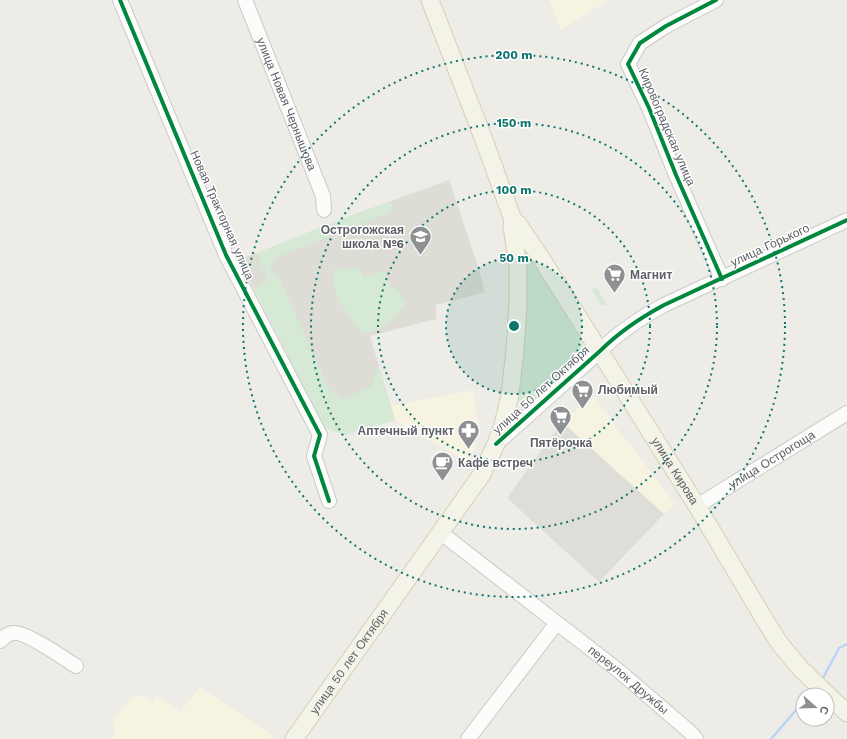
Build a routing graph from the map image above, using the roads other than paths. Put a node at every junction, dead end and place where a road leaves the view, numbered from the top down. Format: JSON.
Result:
{"nodes":[{"id":1,"x":120,"y":0,"type":"edge"},
{"id":2,"x":245,"y":0,"type":"edge"},
{"id":3,"x":430,"y":0,"type":"edge"},
{"id":4,"x":710,"y":1,"type":"edge"},
{"id":5,"x":324,"y":210,"type":"dead end"},
{"id":6,"x":513,"y":220,"type":"junction"},
{"id":7,"x":847,"y":220,"type":"edge"},
{"id":8,"x":722,"y":279,"type":"junction"},
{"id":9,"x":600,"y":351,"type":"junction"},
{"id":10,"x":847,"y":413,"type":"edge"},
{"id":11,"x":496,"y":444,"type":"junction"},
{"id":12,"x":329,"y":501,"type":"dead end"},
{"id":13,"x":697,"y":506,"type":"junction"},
{"id":14,"x":441,"y":533,"type":"junction"},
{"id":15,"x":556,"y":624,"type":"junction"},
{"id":16,"x":0,"y":641,"type":"edge"},
{"id":17,"x":76,"y":666,"type":"dead end"},
{"id":18,"x":847,"y":713,"type":"edge"},
{"id":19,"x":294,"y":739,"type":"edge"},
{"id":20,"x":468,"y":739,"type":"edge"},
{"id":21,"x":696,"y":739,"type":"edge"}],
"edges":[{"from":1,"to":12,"type":"street","name":"Новая Тракторная улица"},
{"from":2,"to":5,"type":"street","name":"улица Новая Чернышова"},
{"from":3,"to":6,"type":"main road","name":"улица 50 лет Октября"},
{"from":4,"to":8,"type":"street","name":"Кировоградская улица"},
{"from":6,"to":9,"type":"main road","name":"улица Кирова"},
{"from":6,"to":11,"type":"main road","name":"улица 50 лет Октября"},
{"from":7,"to":8,"type":"street","name":"улица Горького"},
{"from":8,"to":9,"type":"street","name":"улица Горького"},
{"from":9,"to":11,"type":"street","name":"улица 50 лет Октября"},
{"from":9,"to":13,"type":"main road","name":"улица Кирова"},
{"from":10,"to":13,"type":"street","name":"улица Острогоща"},
{"from":11,"to":14,"type":"main road","name":"улица 50 лет Октября"},
{"from":13,"to":18,"type":"main road","name":"улица Кирова"},
{"from":14,"to":15,"type":"street","name":"переулок Дружбы"},
{"from":14,"to":19,"type":"main road","name":"улица 50 лет Октября"},
{"from":15,"to":20,"type":"street"},
{"from":15,"to":21,"type":"street","name":"переулок Дружбы"},
{"from":16,"to":17,"type":"street"}]}
